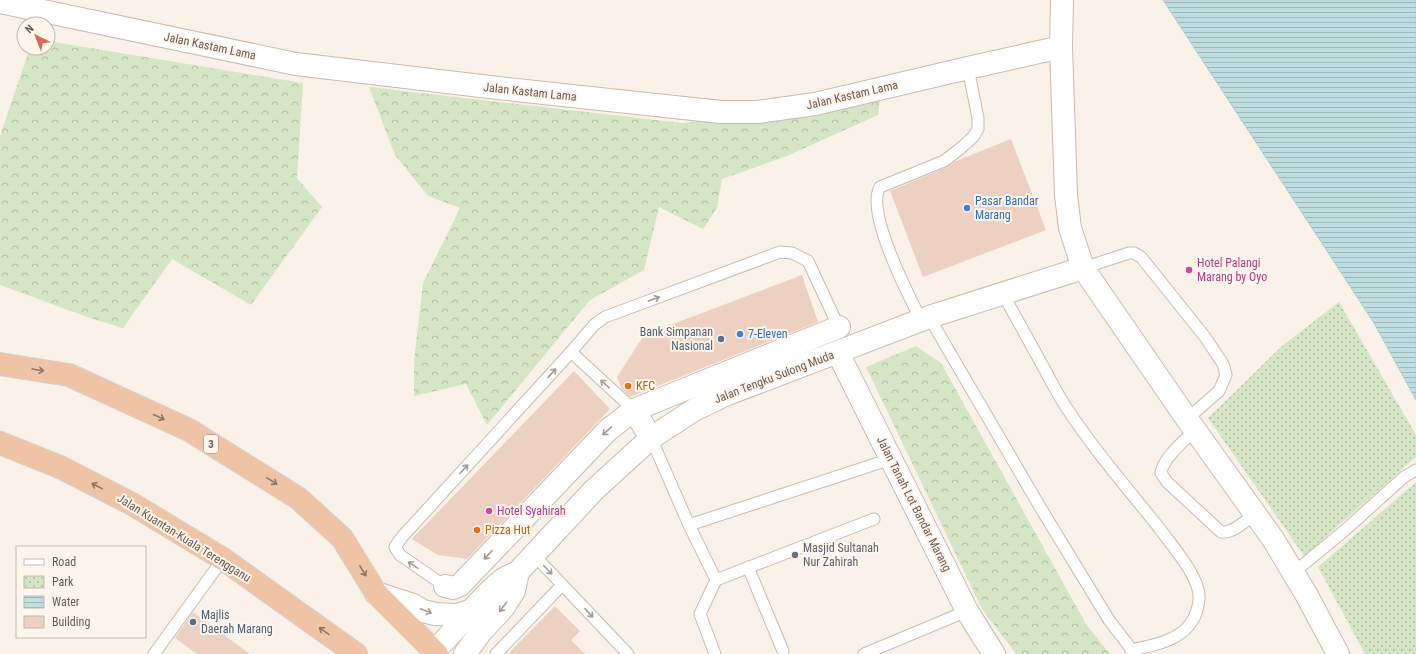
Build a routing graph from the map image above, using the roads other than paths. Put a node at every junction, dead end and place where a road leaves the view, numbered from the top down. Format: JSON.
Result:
{"nodes":[{"id":1,"x":1062,"y":0,"type":"edge"},
{"id":2,"x":0,"y":2,"type":"edge"},
{"id":3,"x":1061,"y":47,"type":"junction"},
{"id":4,"x":968,"y":68,"type":"junction"},
{"id":5,"x":1083,"y":268,"type":"junction"},
{"id":6,"x":1003,"y":294,"type":"junction"},
{"id":7,"x":925,"y":319,"type":"junction"},
{"id":8,"x":839,"y":327,"type":"junction"},
{"id":9,"x":843,"y":350,"type":"junction"},
{"id":10,"x":571,"y":352,"type":"junction"},
{"id":11,"x":0,"y":364,"type":"edge"},
{"id":12,"x":634,"y":410,"type":"junction"},
{"id":13,"x":1191,"y":425,"type":"junction"},
{"id":14,"x":651,"y":438,"type":"junction"},
{"id":15,"x":0,"y":443,"type":"edge"},
{"id":16,"x":891,"y":459,"type":"junction"},
{"id":17,"x":1416,"y":470,"type":"edge"},
{"id":18,"x":1255,"y":514,"type":"junction"},
{"id":19,"x":874,"y":519,"type":"dead end"},
{"id":20,"x":689,"y":525,"type":"junction"},
{"id":21,"x":533,"y":554,"type":"junction"},
{"id":22,"x":223,"y":559,"type":"junction"},
{"id":23,"x":748,"y":567,"type":"junction"},
{"id":24,"x":518,"y":572,"type":"junction"},
{"id":25,"x":1293,"y":573,"type":"junction"},
{"id":26,"x":716,"y":580,"type":"junction"},
{"id":27,"x":562,"y":585,"type":"junction"},
{"id":28,"x":445,"y":586,"type":"joint"},
{"id":29,"x":376,"y":593,"type":"junction"},
{"id":30,"x":472,"y":610,"type":"junction"},
{"id":31,"x":967,"y":611,"type":"junction"},
{"id":32,"x":436,"y":652,"type":"edge"},
{"id":33,"x":1133,"y":652,"type":"edge"},
{"id":34,"x":781,"y":653,"type":"edge"},
{"id":35,"x":154,"y":654,"type":"edge"},
{"id":36,"x":356,"y":654,"type":"edge"},
{"id":37,"x":465,"y":654,"type":"edge"},
{"id":38,"x":496,"y":654,"type":"edge"},
{"id":39,"x":628,"y":654,"type":"edge"},
{"id":40,"x":715,"y":654,"type":"edge"},
{"id":41,"x":864,"y":654,"type":"edge"},
{"id":42,"x":994,"y":654,"type":"edge"},
{"id":43,"x":1338,"y":654,"type":"edge"}],
"edges":[{"from":1,"to":3,"type":"street"},
{"from":2,"to":4,"type":"street","name":"Jalan Kastam Lama"},
{"from":3,"to":4,"type":"street","name":"Jalan Kastam Lama"},
{"from":3,"to":5,"type":"street"},
{"from":4,"to":7,"type":"lane"},
{"from":5,"to":6,"type":"street","name":"Jalan Tengku Sulong Muda"},
{"from":5,"to":13,"type":"street"},
{"from":5,"to":13,"type":"lane"},
{"from":6,"to":7,"type":"street","name":"Jalan Tengku Sulong Muda"},
{"from":6,"to":33,"type":"lane"},
{"from":7,"to":9,"type":"street","name":"Jalan Tengku Sulong Muda"},
{"from":7,"to":33,"type":"lane"},
{"from":8,"to":9,"type":"lane"},
{"from":10,"to":8,"type":"lane","one_way":true},
{"from":8,"to":12,"type":"street"},
{"from":9,"to":14,"type":"street","name":"Jalan Tengku Sulong Muda"},
{"from":9,"to":16,"type":"street","name":"Jalan Tanah Lot Bandar Marang"},
{"from":12,"to":10,"type":"lane","one_way":true},
{"from":28,"to":10,"type":"lane","one_way":true},
{"from":11,"to":29,"type":"highway","number":"3","one_way":true},
{"from":12,"to":14,"type":"street"},
{"from":12,"to":28,"type":"street","one_way":true},
{"from":13,"to":18,"type":"street"},
{"from":13,"to":18,"type":"lane"},
{"from":14,"to":20,"type":"lane"},
{"from":14,"to":21,"type":"street","name":"Jalan Tengku Sulong Muda"},
{"from":22,"to":15,"type":"highway","name":"Jalan Kuantan-Kuala Terengganu","one_way":true},
{"from":16,"to":20,"type":"lane"},
{"from":16,"to":31,"type":"street","name":"Jalan Tanah Lot Bandar Marang"},
{"from":17,"to":25,"type":"lane"},
{"from":18,"to":25,"type":"street"},
{"from":19,"to":23,"type":"lane"},
{"from":20,"to":26,"type":"lane"},
{"from":21,"to":24,"type":"street","name":"Jalan Tengku Sulong Muda"},
{"from":21,"to":27,"type":"lane","one_way":true},
{"from":22,"to":35,"type":"lane"},
{"from":36,"to":22,"type":"highway","name":"Jalan Kuantan-Kuala Terengganu","one_way":true},
{"from":23,"to":26,"type":"lane"},
{"from":23,"to":34,"type":"lane"},
{"from":24,"to":30,"type":"street","name":"Jalan Tengku Sulong Muda"},
{"from":24,"to":37,"type":"street","name":"Jalan Tengku Sulong Muda","one_way":true},
{"from":25,"to":43,"type":"street"},
{"from":26,"to":40,"type":"lane"},
{"from":27,"to":38,"type":"lane"},
{"from":27,"to":39,"type":"lane","one_way":true},
{"from":29,"to":30,"type":"street","one_way":true},
{"from":29,"to":32,"type":"highway","number":"3"},
{"from":30,"to":32,"type":"street","name":"Jalan Tengku Sulong Muda"},
{"from":31,"to":41,"type":"lane"},
{"from":31,"to":42,"type":"street","name":"Jalan Tanah Lot Bandar Marang"}]}
